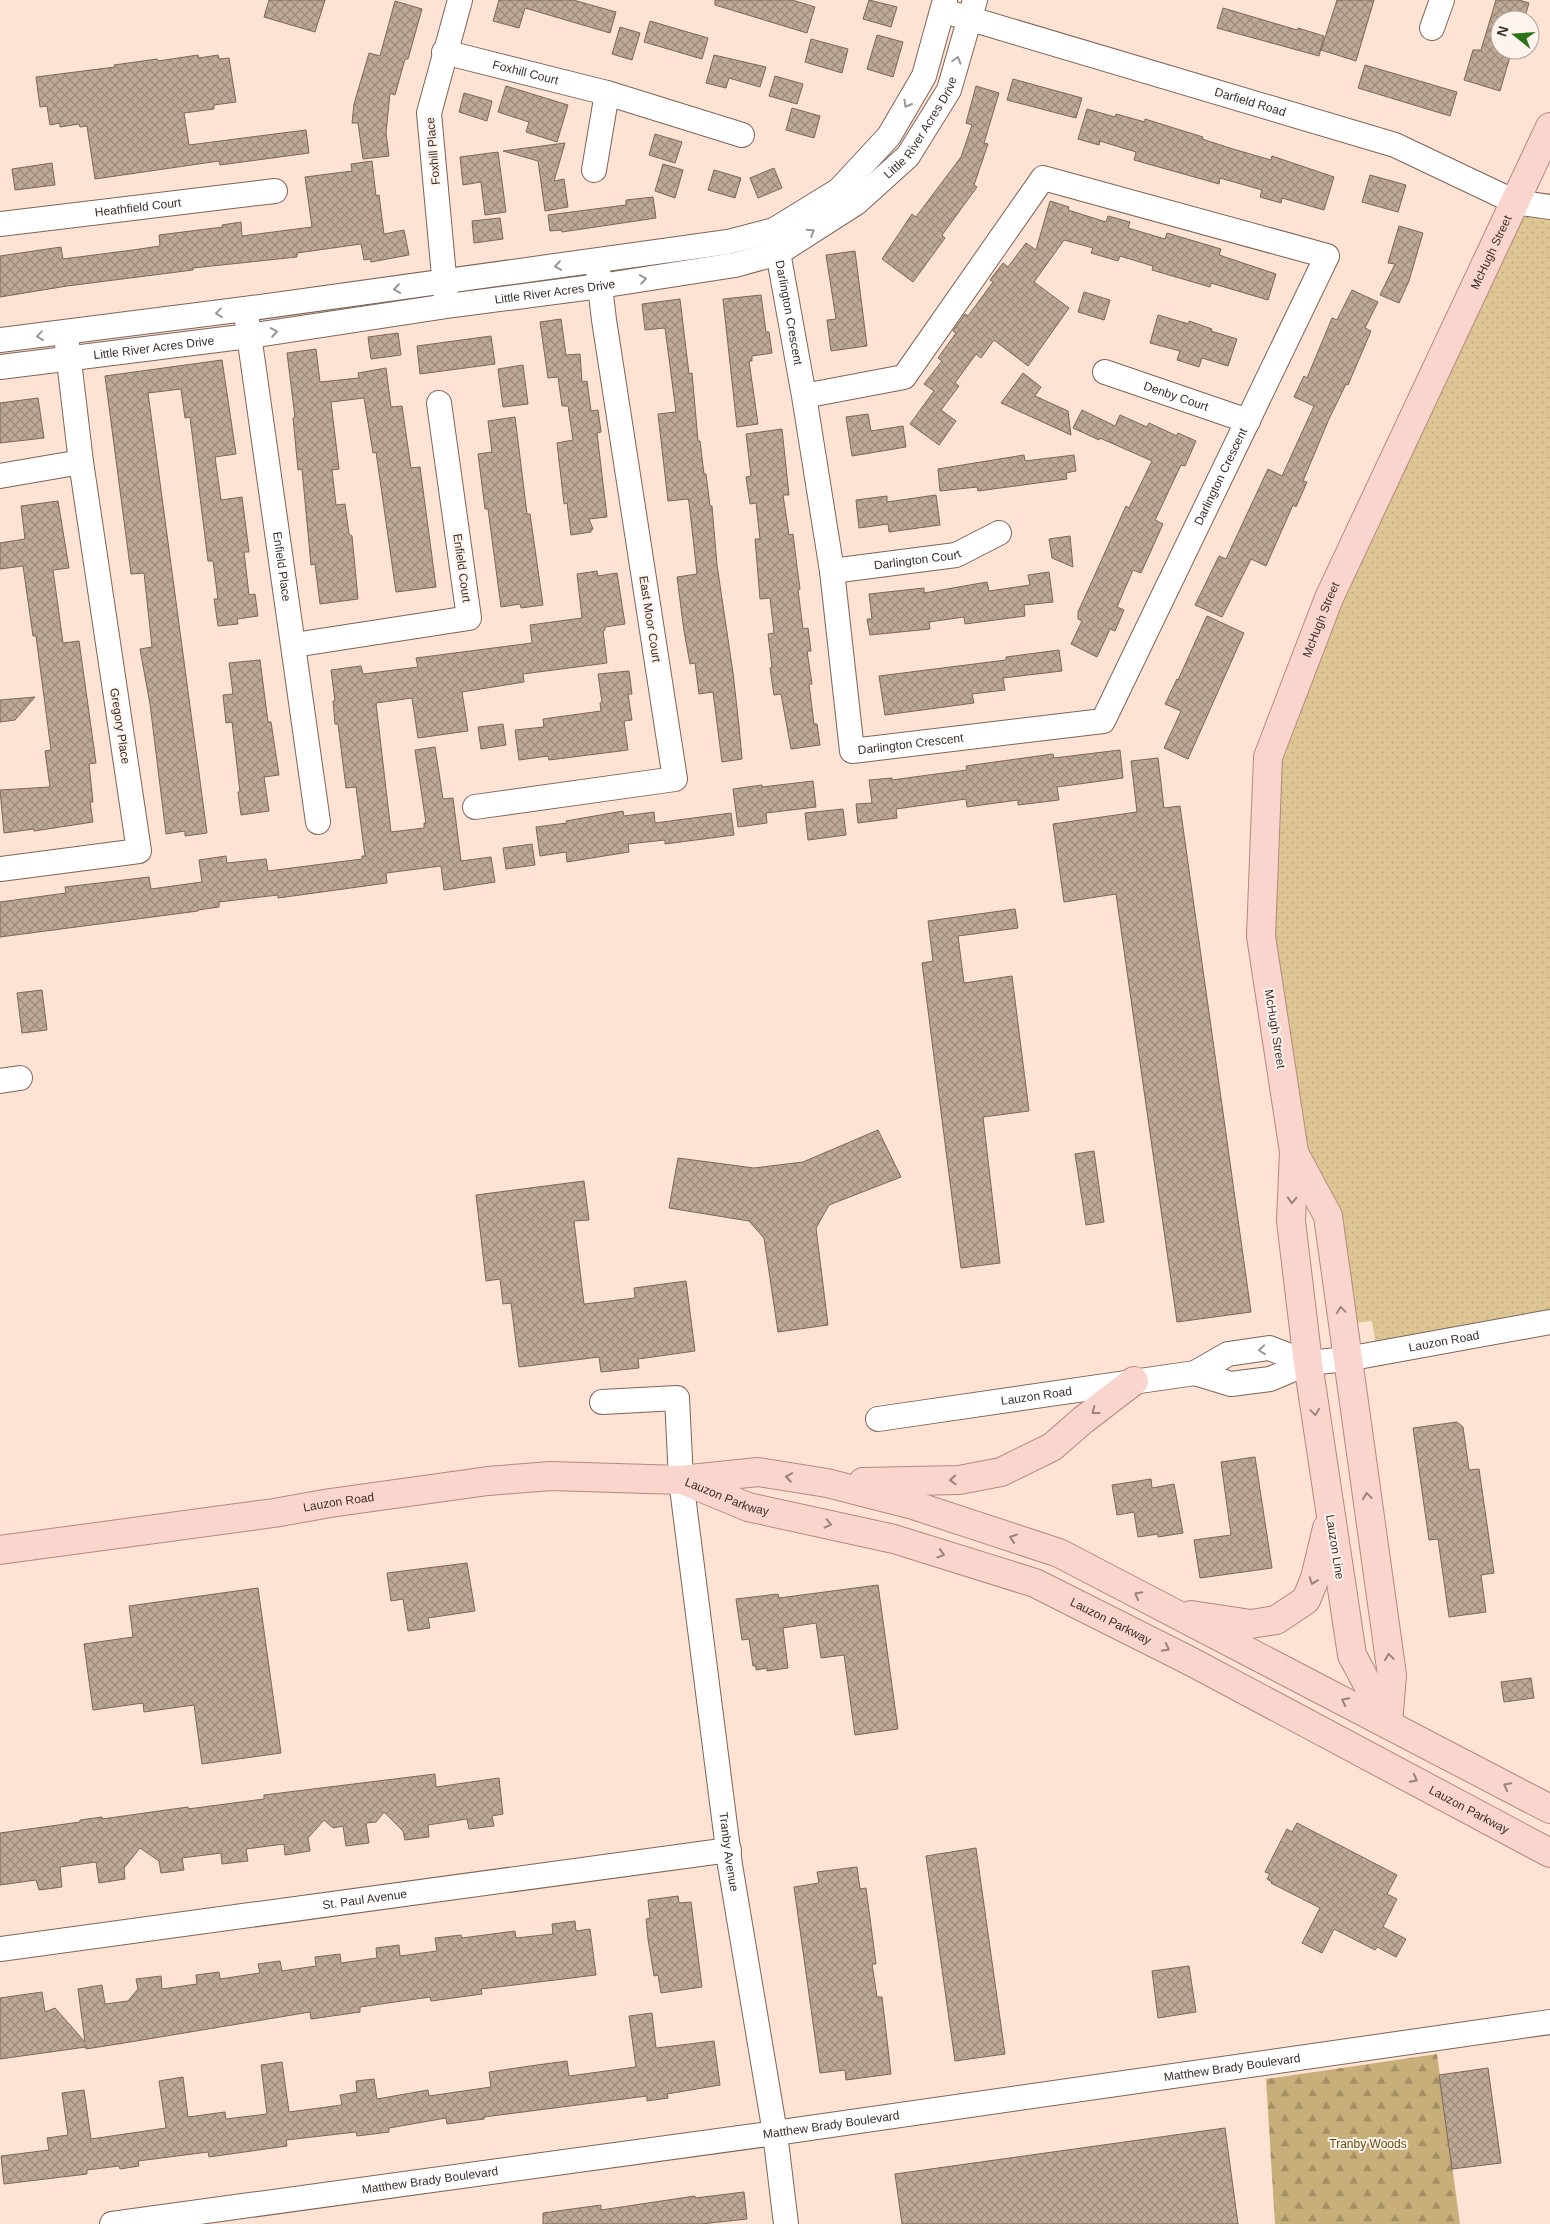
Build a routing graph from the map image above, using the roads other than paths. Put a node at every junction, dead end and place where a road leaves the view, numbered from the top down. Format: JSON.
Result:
{"nodes":[{"id":1,"x":460,"y":0,"type":"edge"},
{"id":2,"x":1442,"y":0,"type":"edge"},
{"id":3,"x":944,"y":5,"type":"edge"},
{"id":4,"x":972,"y":9,"type":"edge"},
{"id":5,"x":1432,"y":28,"type":"dead end"},
{"id":6,"x":444,"y":52,"type":"junction"},
{"id":7,"x":607,"y":93,"type":"junction"},
{"id":8,"x":1550,"y":127,"type":"edge"},
{"id":9,"x":742,"y":135,"type":"dead end"},
{"id":10,"x":594,"y":170,"type":"dead end"},
{"id":11,"x":275,"y":191,"type":"dead end"},
{"id":12,"x":1515,"y":202,"type":"junction"},
{"id":13,"x":1550,"y":207,"type":"edge"},
{"id":14,"x":0,"y":224,"type":"edge"},
{"id":15,"x":776,"y":241,"type":"junction"},
{"id":16,"x":597,"y":261,"type":"junction"},
{"id":17,"x":445,"y":282,"type":"junction"},
{"id":18,"x":600,"y":286,"type":"junction"},
{"id":19,"x":447,"y":306,"type":"junction"},
{"id":20,"x":245,"y":309,"type":"junction"},
{"id":21,"x":65,"y":333,"type":"junction"},
{"id":22,"x":249,"y":336,"type":"junction"},
{"id":23,"x":0,"y":340,"type":"edge"},
{"id":24,"x":69,"y":359,"type":"junction"},
{"id":25,"x":0,"y":367,"type":"edge"},
{"id":26,"x":1105,"y":372,"type":"dead end"},
{"id":27,"x":804,"y":396,"type":"junction"},
{"id":28,"x":439,"y":403,"type":"dead end"},
{"id":29,"x":1248,"y":420,"type":"junction"},
{"id":30,"x":80,"y":462,"type":"junction"},
{"id":31,"x":0,"y":476,"type":"edge"},
{"id":32,"x":999,"y":533,"type":"dead end"},
{"id":33,"x":832,"y":571,"type":"junction"},
{"id":34,"x":294,"y":645,"type":"junction"},
{"id":35,"x":475,"y":807,"type":"dead end"},
{"id":36,"x":318,"y":822,"type":"dead end"},
{"id":37,"x":0,"y":868,"type":"edge"},
{"id":38,"x":1294,"y":1152,"type":"junction"},
{"id":39,"x":1550,"y":1322,"type":"edge"},
{"id":40,"x":1347,"y":1358,"type":"junction"},
{"id":41,"x":1308,"y":1363,"type":"junction"},
{"id":42,"x":1134,"y":1381,"type":"junction"},
{"id":43,"x":602,"y":1402,"type":"dead end"},
{"id":44,"x":878,"y":1418,"type":"dead end"},
{"id":45,"x":681,"y":1480,"type":"junction"},
{"id":46,"x":828,"y":1483,"type":"junction"},
{"id":47,"x":1330,"y":1517,"type":"junction"},
{"id":48,"x":0,"y":1550,"type":"edge"},
{"id":49,"x":1169,"y":1612,"type":"junction"},
{"id":50,"x":1388,"y":1723,"type":"junction"},
{"id":51,"x":1371,"y":1756,"type":"junction"},
{"id":52,"x":1550,"y":1809,"type":"edge"},
{"id":53,"x":729,"y":1850,"type":"junction"},
{"id":54,"x":1550,"y":1853,"type":"edge"},
{"id":55,"x":0,"y":1949,"type":"edge"},
{"id":56,"x":1550,"y":2022,"type":"edge"},
{"id":57,"x":775,"y":2133,"type":"junction"},
{"id":58,"x":112,"y":2224,"type":"edge"},
{"id":59,"x":786,"y":2224,"type":"edge"}],
"edges":[{"from":1,"to":6,"type":"street","name":"Foxhill Place"},
{"from":2,"to":5,"type":"street"},
{"from":3,"to":4,"type":"street","name":"Darfield Road"},
{"from":3,"to":15,"type":"street","name":"Little River Acres Drive","one_way":true},
{"from":4,"to":12,"type":"street","name":"Darfield Road"},
{"from":15,"to":4,"type":"street","name":"Little River Acres Drive","one_way":true},
{"from":6,"to":7,"type":"street","name":"Foxhill Court"},
{"from":6,"to":17,"type":"street","name":"Foxhill Place"},
{"from":7,"to":9,"type":"street","name":"Foxhill Court"},
{"from":7,"to":10,"type":"street"},
{"from":8,"to":12,"type":"main road","name":"McHugh Street"},
{"from":11,"to":14,"type":"street","name":"Heathfield Court"},
{"from":12,"to":13,"type":"street","name":"Darfield Road"},
{"from":12,"to":38,"type":"main road","name":"McHugh Street"},
{"from":15,"to":16,"type":"street","name":"Little River Acres Drive"},
{"from":18,"to":15,"type":"street","name":"Little River Acres Drive","one_way":true},
{"from":15,"to":27,"type":"street","name":"Darlington Crescent"},
{"from":16,"to":17,"type":"street","name":"Little River Acres Drive","one_way":true},
{"from":16,"to":18,"type":"street","name":"East Moor Court"},
{"from":17,"to":19,"type":"street","name":"Foxhill Place"},
{"from":17,"to":20,"type":"street","name":"Little River Acres Drive","one_way":true},
{"from":18,"to":19,"type":"street","name":"Little River Acres Drive"},
{"from":18,"to":35,"type":"street","name":"East Moor Court"},
{"from":22,"to":19,"type":"street","name":"Little River Acres Drive","one_way":true},
{"from":20,"to":21,"type":"street","name":"Little River Acres Drive","one_way":true},
{"from":20,"to":22,"type":"street","name":"Enfield Place"},
{"from":21,"to":23,"type":"street","name":"Little River Acres Drive","one_way":true},
{"from":21,"to":24,"type":"street","name":"Gregory Place"},
{"from":22,"to":24,"type":"street","name":"Little River Acres Drive"},
{"from":22,"to":34,"type":"street","name":"Enfield Place"},
{"from":24,"to":25,"type":"street","name":"Little River Acres Drive"},
{"from":24,"to":30,"type":"street","name":"Gregory Place"},
{"from":26,"to":29,"type":"street","name":"Denby Court"},
{"from":27,"to":29,"type":"street","name":"Darlington Crescent"},
{"from":27,"to":33,"type":"street","name":"Darlington Crescent"},
{"from":28,"to":34,"type":"street","name":"Enfield Court"},
{"from":29,"to":33,"type":"street","name":"Darlington Crescent"},
{"from":30,"to":31,"type":"street"},
{"from":30,"to":37,"type":"street","name":"Gregory Place"},
{"from":32,"to":33,"type":"street","name":"Darlington Court"},
{"from":34,"to":36,"type":"street","name":"Enfield Place"},
{"from":40,"to":38,"type":"main road","name":"McHugh Street","one_way":true},
{"from":38,"to":41,"type":"main road","name":"McHugh Street","one_way":true},
{"from":39,"to":40,"type":"street","name":"Lauzon Road"},
{"from":40,"to":41,"type":"street","name":"Lauzon Road"},
{"from":50,"to":40,"type":"main road","one_way":true},
{"from":41,"to":42,"type":"street","name":"Lauzon Road"},
{"from":41,"to":47,"type":"main road","name":"Lauzon Line","one_way":true},
{"from":42,"to":44,"type":"street","name":"Lauzon Road"},
{"from":42,"to":46,"type":"main road","one_way":true},
{"from":43,"to":45,"type":"street","name":"Tranby Avenue"},
{"from":46,"to":45,"type":"main road","name":"Lauzon Parkway","one_way":true},
{"from":45,"to":48,"type":"main road","name":"Lauzon Road"},
{"from":45,"to":51,"type":"main road","name":"Lauzon Parkway","one_way":true},
{"from":45,"to":53,"type":"street","name":"Tranby Avenue"},
{"from":49,"to":46,"type":"main road","name":"Lauzon Parkway","one_way":true},
{"from":47,"to":49,"type":"main road","one_way":true},
{"from":47,"to":50,"type":"main road","name":"Lauzon Line"},
{"from":50,"to":49,"type":"main road","name":"Lauzon Parkway","one_way":true},
{"from":50,"to":51,"type":"main road"},
{"from":52,"to":50,"type":"main road","name":"Lauzon Parkway","one_way":true},
{"from":51,"to":54,"type":"main road","name":"Lauzon Parkway","one_way":true},
{"from":53,"to":55,"type":"street","name":"St. Paul Avenue"},
{"from":53,"to":57,"type":"street","name":"Tranby Avenue"},
{"from":56,"to":57,"type":"street","name":"Matthew Brady Boulevard"},
{"from":57,"to":58,"type":"street","name":"Matthew Brady Boulevard"},
{"from":57,"to":59,"type":"street","name":"Tranby Avenue"}]}
